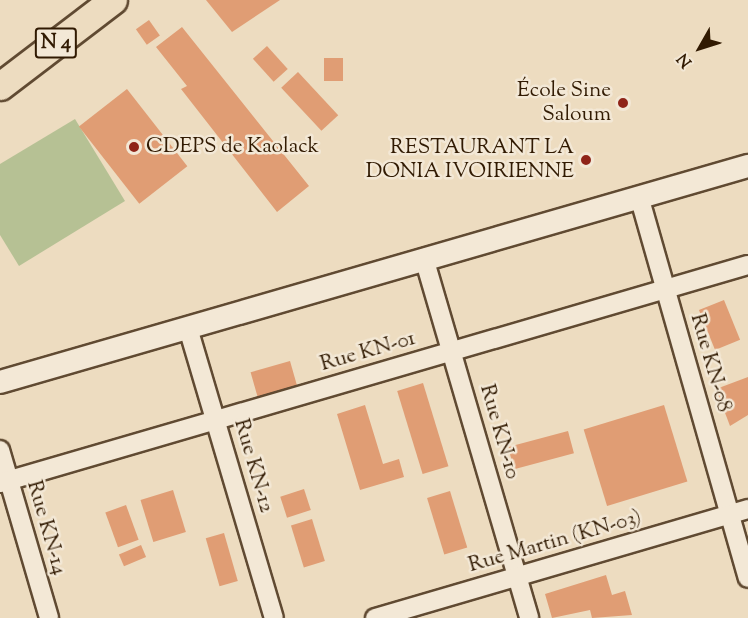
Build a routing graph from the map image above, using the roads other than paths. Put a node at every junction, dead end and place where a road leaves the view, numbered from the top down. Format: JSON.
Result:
{"nodes":[{"id":1,"x":113,"y":0,"type":"edge"},
{"id":2,"x":0,"y":86,"type":"edge"},
{"id":3,"x":748,"y":166,"type":"edge"},
{"id":4,"x":639,"y":196,"type":"junction"},
{"id":5,"x":424,"y":258,"type":"junction"},
{"id":6,"x":748,"y":265,"type":"edge"},
{"id":7,"x":666,"y":289,"type":"junction"},
{"id":8,"x":188,"y":328,"type":"junction"},
{"id":9,"x":452,"y":351,"type":"junction"},
{"id":10,"x":0,"y":382,"type":"edge"},
{"id":11,"x":216,"y":420,"type":"junction"},
{"id":12,"x":0,"y":450,"type":"edge"},
{"id":13,"x":4,"y":482,"type":"edge"},
{"id":14,"x":748,"y":509,"type":"edge"},
{"id":15,"x":730,"y":514,"type":"junction"},
{"id":16,"x":517,"y":576,"type":"junction"},
{"id":17,"x":748,"y":578,"type":"edge"},
{"id":18,"x":48,"y":618,"type":"edge"},
{"id":19,"x":274,"y":618,"type":"edge"},
{"id":20,"x":375,"y":618,"type":"edge"},
{"id":21,"x":530,"y":618,"type":"edge"}],
"edges":[{"from":1,"to":2,"type":"main road","number":"N 4"},
{"from":3,"to":4,"type":"street"},
{"from":4,"to":5,"type":"street"},
{"from":4,"to":7,"type":"street","name":"Rue KN-08"},
{"from":5,"to":8,"type":"street"},
{"from":5,"to":9,"type":"street","name":"Rue KN-10"},
{"from":6,"to":7,"type":"street","name":"Rue KN-01"},
{"from":7,"to":9,"type":"street","name":"Rue KN-01"},
{"from":7,"to":15,"type":"street","name":"Rue KN-08"},
{"from":8,"to":10,"type":"street"},
{"from":8,"to":11,"type":"street","name":"Rue KN-12"},
{"from":9,"to":11,"type":"street","name":"Rue KN-01"},
{"from":9,"to":16,"type":"street","name":"Rue KN-10"},
{"from":11,"to":13,"type":"street","name":"Rue KN-01"},
{"from":11,"to":19,"type":"street","name":"Rue KN-12"},
{"from":12,"to":13,"type":"street","name":"Rue KN-14"},
{"from":13,"to":18,"type":"street","name":"Rue KN-14"},
{"from":14,"to":15,"type":"street","name":"Rue Martin (KN-03)"},
{"from":15,"to":16,"type":"street","name":"Rue Martin (KN-03)"},
{"from":15,"to":17,"type":"street","name":"Rue KN-08"},
{"from":16,"to":20,"type":"street","name":"Rue Martin (KN-03)"},
{"from":16,"to":21,"type":"street","name":"Rue KN-10"}]}
